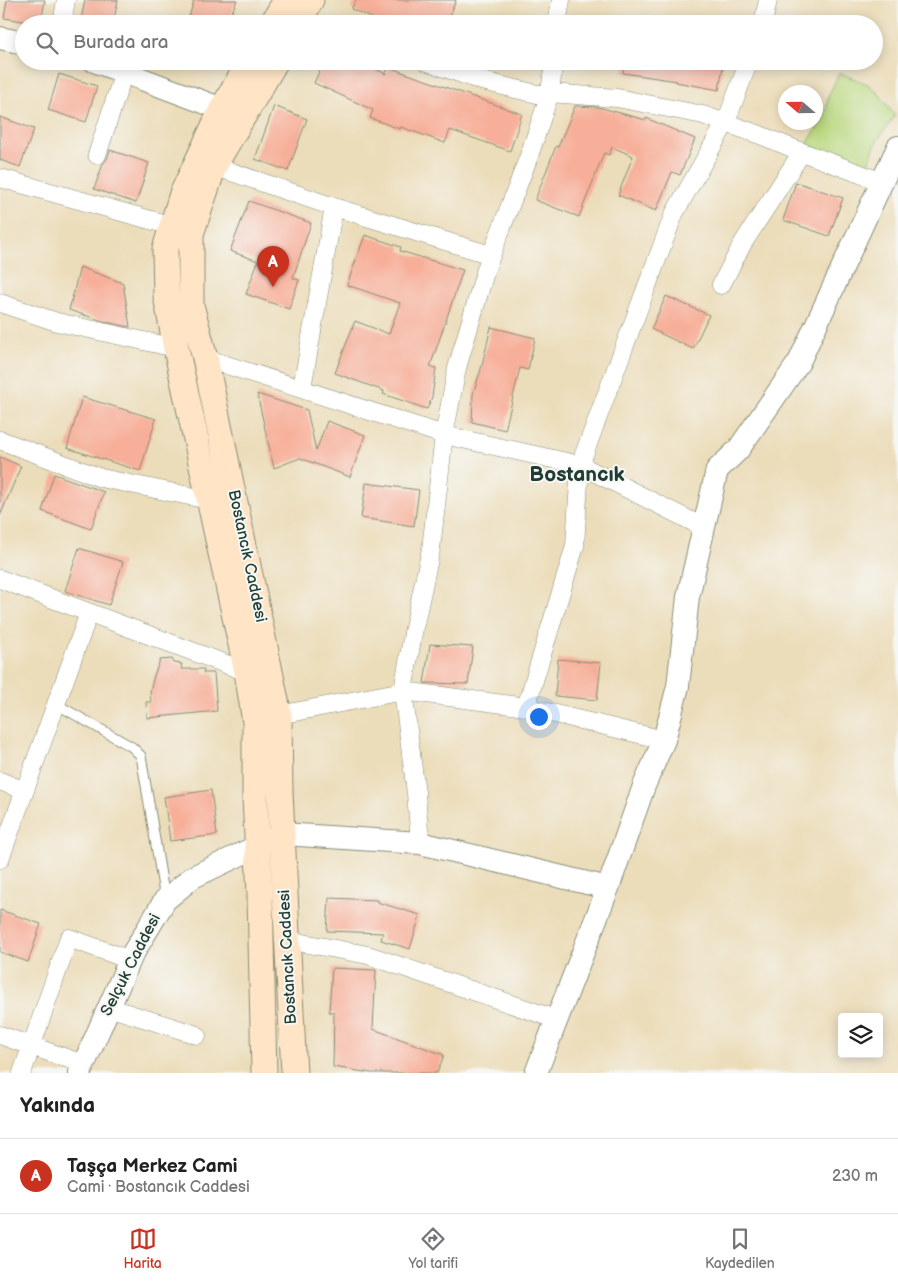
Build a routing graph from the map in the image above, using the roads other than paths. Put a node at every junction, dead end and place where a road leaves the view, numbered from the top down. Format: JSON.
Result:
{"nodes":[{"id":1,"x":66,"y":0,"type":"edge"},
{"id":2,"x":286,"y":0,"type":"edge"},
{"id":3,"x":311,"y":0,"type":"edge"},
{"id":4,"x":561,"y":0,"type":"edge"},
{"id":5,"x":768,"y":0,"type":"edge"},
{"id":6,"x":64,"y":15,"type":"edge"},
{"id":7,"x":277,"y":15,"type":"edge"},
{"id":8,"x":304,"y":15,"type":"edge"},
{"id":9,"x":559,"y":15,"type":"edge"},
{"id":10,"x":764,"y":15,"type":"edge"},
{"id":11,"x":119,"y":70,"type":"edge"},
{"id":12,"x":245,"y":70,"type":"edge"},
{"id":13,"x":271,"y":70,"type":"edge"},
{"id":14,"x":451,"y":70,"type":"edge"},
{"id":15,"x":553,"y":70,"type":"edge"},
{"id":16,"x":745,"y":70,"type":"edge"},
{"id":17,"x":124,"y":72,"type":"junction"},
{"id":18,"x":550,"y":93,"type":"junction"},
{"id":19,"x":222,"y":109,"type":"junction"},
{"id":20,"x":726,"y":122,"type":"junction"},
{"id":21,"x":898,"y":147,"type":"edge"},
{"id":22,"x":802,"y":152,"type":"junction"},
{"id":23,"x":97,"y":155,"type":"dead end"},
{"id":24,"x":214,"y":166,"type":"junction"},
{"id":25,"x":0,"y":178,"type":"edge"},
{"id":26,"x":882,"y":182,"type":"junction"},
{"id":27,"x":334,"y":208,"type":"junction"},
{"id":28,"x":172,"y":226,"type":"junction"},
{"id":29,"x":491,"y":254,"type":"junction"},
{"id":30,"x":720,"y":285,"type":"dead end"},
{"id":31,"x":0,"y":303,"type":"edge"},
{"id":32,"x":176,"y":348,"type":"junction"},
{"id":33,"x":205,"y":358,"type":"junction"},
{"id":34,"x":302,"y":388,"type":"junction"},
{"id":35,"x":444,"y":435,"type":"junction"},
{"id":36,"x":0,"y":440,"type":"edge"},
{"id":37,"x":580,"y":466,"type":"junction"},
{"id":38,"x":209,"y":500,"type":"junction"},
{"id":39,"x":705,"y":528,"type":"junction"},
{"id":40,"x":0,"y":579,"type":"edge"},
{"id":41,"x":89,"y":613,"type":"junction"},
{"id":42,"x":247,"y":672,"type":"junction"},
{"id":43,"x":403,"y":690,"type":"junction"},
{"id":44,"x":56,"y":704,"type":"junction"},
{"id":45,"x":526,"y":706,"type":"junction"},
{"id":46,"x":279,"y":715,"type":"junction"},
{"id":47,"x":664,"y":740,"type":"junction"},
{"id":48,"x":0,"y":782,"type":"edge"},
{"id":49,"x":25,"y":790,"type":"junction"},
{"id":50,"x":283,"y":834,"type":"junction"},
{"id":51,"x":420,"y":843,"type":"junction"},
{"id":52,"x":257,"y":846,"type":"junction"},
{"id":53,"x":0,"y":859,"type":"edge"},
{"id":54,"x":608,"y":888,"type":"junction"},
{"id":55,"x":165,"y":900,"type":"junction"},
{"id":56,"x":287,"y":940,"type":"junction"},
{"id":57,"x":130,"y":960,"type":"junction"},
{"id":58,"x":108,"y":1007,"type":"junction"},
{"id":59,"x":558,"y":1020,"type":"junction"},
{"id":60,"x":0,"y":1035,"type":"edge"},
{"id":61,"x":197,"y":1035,"type":"dead end"},
{"id":62,"x":32,"y":1046,"type":"junction"},
{"id":63,"x":82,"y":1068,"type":"edge"},
{"id":64,"x":22,"y":1073,"type":"edge"},
{"id":65,"x":264,"y":1073,"type":"edge"},
{"id":66,"x":294,"y":1073,"type":"edge"},
{"id":67,"x":536,"y":1073,"type":"edge"}],
"edges":[{"from":1,"to":6,"type":"street"},
{"from":2,"to":7,"type":"main road"},
{"from":3,"to":8,"type":"main road"},
{"from":4,"to":9,"type":"street"},
{"from":5,"to":10,"type":"street"},
{"from":11,"to":17,"type":"street"},
{"from":12,"to":19,"type":"main road","name":"Bostancık Caddesi"},
{"from":13,"to":24,"type":"main road","name":"Bostancık Caddesi"},
{"from":14,"to":18,"type":"street"},
{"from":15,"to":18,"type":"street"},
{"from":16,"to":20,"type":"street"},
{"from":17,"to":19,"type":"street"},
{"from":17,"to":23,"type":"street"},
{"from":18,"to":20,"type":"street"},
{"from":18,"to":29,"type":"street"},
{"from":19,"to":28,"type":"main road","name":"Bostancık Caddesi"},
{"from":20,"to":22,"type":"street"},
{"from":20,"to":37,"type":"street"},
{"from":21,"to":26,"type":"street"},
{"from":22,"to":26,"type":"street"},
{"from":22,"to":30,"type":"street"},
{"from":24,"to":27,"type":"street"},
{"from":24,"to":33,"type":"main road","name":"Bostancık Caddesi"},
{"from":25,"to":28,"type":"street"},
{"from":26,"to":39,"type":"street"},
{"from":27,"to":29,"type":"street"},
{"from":27,"to":34,"type":"street"},
{"from":28,"to":32,"type":"main road","name":"Bostancık Caddesi"},
{"from":29,"to":35,"type":"street"},
{"from":31,"to":32,"type":"street"},
{"from":32,"to":38,"type":"main road","name":"Bostancık Caddesi"},
{"from":33,"to":34,"type":"street"},
{"from":33,"to":46,"type":"main road","name":"Bostancık Caddesi"},
{"from":34,"to":35,"type":"street"},
{"from":35,"to":37,"type":"street"},
{"from":35,"to":43,"type":"street"},
{"from":36,"to":38,"type":"street"},
{"from":37,"to":39,"type":"street"},
{"from":37,"to":45,"type":"street"},
{"from":38,"to":42,"type":"main road","name":"Bostancık Caddesi"},
{"from":39,"to":47,"type":"street"},
{"from":40,"to":41,"type":"street"},
{"from":41,"to":42,"type":"street"},
{"from":41,"to":44,"type":"street"},
{"from":42,"to":52,"type":"main road","name":"Bostancık Caddesi"},
{"from":43,"to":45,"type":"street"},
{"from":43,"to":46,"type":"street"},
{"from":43,"to":51,"type":"street"},
{"from":44,"to":49,"type":"street"},
{"from":44,"to":55,"type":"lane"},
{"from":45,"to":47,"type":"street"},
{"from":46,"to":50,"type":"main road","name":"Bostancık Caddesi"},
{"from":47,"to":54,"type":"street"},
{"from":48,"to":49,"type":"street"},
{"from":49,"to":53,"type":"street"},
{"from":50,"to":51,"type":"street"},
{"from":50,"to":52,"type":"street","name":"Selçuk Caddesi"},
{"from":50,"to":56,"type":"main road","name":"Bostancık Caddesi"},
{"from":51,"to":54,"type":"street"},
{"from":52,"to":55,"type":"street","name":"Selçuk Caddesi"},
{"from":52,"to":65,"type":"main road","name":"Bostancık Caddesi"},
{"from":54,"to":59,"type":"street"},
{"from":55,"to":57,"type":"street","name":"Selçuk Caddesi"},
{"from":56,"to":59,"type":"street"},
{"from":56,"to":66,"type":"main road","name":"Bostancık Caddesi"},
{"from":57,"to":58,"type":"street","name":"Selçuk Caddesi"},
{"from":57,"to":62,"type":"street"},
{"from":58,"to":61,"type":"street"},
{"from":58,"to":63,"type":"street","name":"Selçuk Caddesi"},
{"from":59,"to":67,"type":"street"},
{"from":60,"to":62,"type":"street"},
{"from":62,"to":63,"type":"street"},
{"from":62,"to":64,"type":"street"}]}
